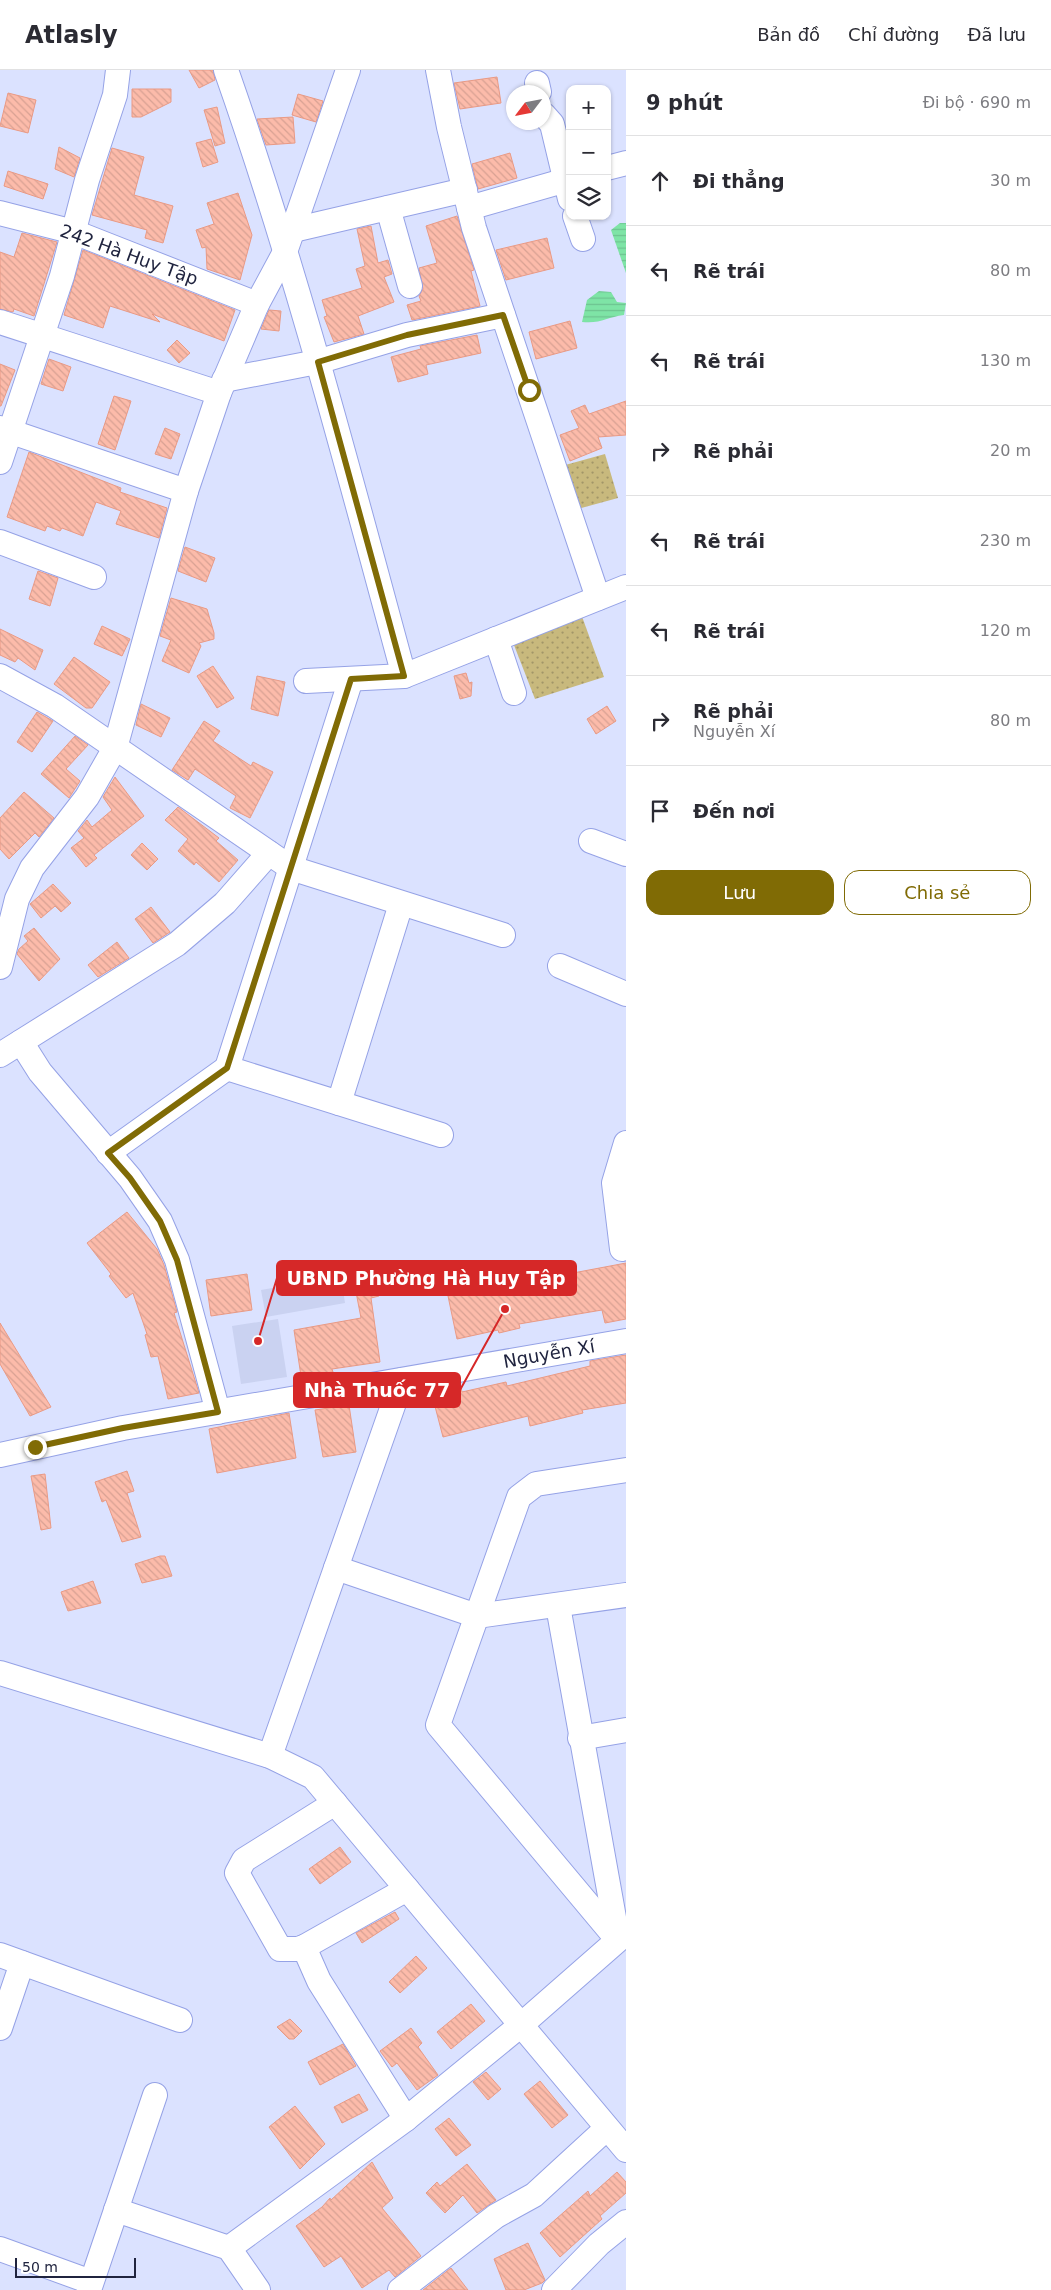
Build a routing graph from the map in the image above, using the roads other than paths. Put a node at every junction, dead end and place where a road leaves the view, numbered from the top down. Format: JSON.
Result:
{"nodes":[{"id":1,"x":118,"y":70,"type":"edge"},
{"id":2,"x":226,"y":70,"type":"edge"},
{"id":3,"x":348,"y":70,"type":"edge"},
{"id":4,"x":438,"y":70,"type":"edge"},
{"id":5,"x":551,"y":123,"type":"edge"},
{"id":6,"x":626,"y":163,"type":"edge"},
{"id":7,"x":611,"y":167,"type":"edge"},
{"id":8,"x":566,"y":178,"type":"edge"},
{"id":9,"x":566,"y":186,"type":"edge"},
{"id":10,"x":467,"y":199,"type":"junction"},
{"id":11,"x":388,"y":208,"type":"junction"},
{"id":12,"x":0,"y":213,"type":"edge"},
{"id":13,"x":576,"y":220,"type":"edge"},
{"id":14,"x":293,"y":230,"type":"junction"},
{"id":15,"x":74,"y":232,"type":"junction"},
{"id":16,"x":583,"y":239,"type":"dead end"},
{"id":17,"x":285,"y":252,"type":"junction"},
{"id":18,"x":410,"y":286,"type":"dead end"},
{"id":19,"x":257,"y":304,"type":"junction"},
{"id":20,"x":503,"y":315,"type":"junction"},
{"id":21,"x":0,"y":322,"type":"edge"},
{"id":22,"x":40,"y":337,"type":"junction"},
{"id":23,"x":318,"y":362,"type":"junction"},
{"id":24,"x":222,"y":386,"type":"junction"},
{"id":25,"x":5,"y":430,"type":"edge"},
{"id":26,"x":0,"y":462,"type":"edge"},
{"id":27,"x":186,"y":491,"type":"junction"},
{"id":28,"x":0,"y":542,"type":"edge"},
{"id":29,"x":94,"y":577,"type":"dead end"},
{"id":30,"x":626,"y":587,"type":"edge"},
{"id":31,"x":598,"y":598,"type":"junction"},
{"id":32,"x":496,"y":640,"type":"junction"},
{"id":33,"x":0,"y":676,"type":"edge"},
{"id":34,"x":404,"y":676,"type":"junction"},
{"id":35,"x":351,"y":679,"type":"junction"},
{"id":36,"x":306,"y":681,"type":"dead end"},
{"id":37,"x":514,"y":693,"type":"dead end"},
{"id":38,"x":115,"y":748,"type":"junction"},
{"id":39,"x":591,"y":841,"type":"dead end"},
{"id":40,"x":269,"y":853,"type":"junction"},
{"id":41,"x":626,"y":854,"type":"edge"},
{"id":42,"x":291,"y":868,"type":"junction"},
{"id":43,"x":401,"y":904,"type":"junction"},
{"id":44,"x":503,"y":935,"type":"dead end"},
{"id":45,"x":560,"y":966,"type":"dead end"},
{"id":46,"x":0,"y":967,"type":"edge"},
{"id":47,"x":626,"y":994,"type":"edge"},
{"id":48,"x":21,"y":1042,"type":"junction"},
{"id":49,"x":0,"y":1055,"type":"edge"},
{"id":50,"x":227,"y":1068,"type":"junction"},
{"id":51,"x":339,"y":1103,"type":"junction"},
{"id":52,"x":441,"y":1134,"type":"dead end"},
{"id":53,"x":626,"y":1143,"type":"edge"},
{"id":54,"x":108,"y":1153,"type":"junction"},
{"id":55,"x":620,"y":1182,"type":"edge"},
{"id":56,"x":622,"y":1249,"type":"dead end"},
{"id":57,"x":626,"y":1341,"type":"edge"},
{"id":58,"x":402,"y":1380,"type":"junction"},
{"id":59,"x":218,"y":1412,"type":"junction"},
{"id":60,"x":0,"y":1455,"type":"edge"},
{"id":61,"x":626,"y":1470,"type":"edge"},
{"id":62,"x":336,"y":1568,"type":"junction"},
{"id":63,"x":626,"y":1594,"type":"edge"},
{"id":64,"x":558,"y":1606,"type":"junction"},
{"id":65,"x":477,"y":1616,"type":"junction"},
{"id":66,"x":0,"y":1673,"type":"edge"},
{"id":67,"x":626,"y":1730,"type":"edge"},
{"id":68,"x":580,"y":1738,"type":"junction"},
{"id":69,"x":270,"y":1756,"type":"junction"},
{"id":70,"x":334,"y":1803,"type":"junction"},
{"id":71,"x":407,"y":1889,"type":"junction"},
{"id":72,"x":622,"y":1944,"type":"edge"},
{"id":73,"x":304,"y":1947,"type":"junction"},
{"id":74,"x":0,"y":1955,"type":"edge"},
{"id":75,"x":22,"y":1963,"type":"junction"},
{"id":76,"x":180,"y":2020,"type":"dead end"},
{"id":77,"x":521,"y":2025,"type":"junction"},
{"id":78,"x":0,"y":2028,"type":"edge"},
{"id":79,"x":155,"y":2095,"type":"dead end"},
{"id":80,"x":406,"y":2119,"type":"junction"},
{"id":81,"x":607,"y":2128,"type":"junction"},
{"id":82,"x":626,"y":2150,"type":"edge"},
{"id":83,"x":116,"y":2210,"type":"junction"},
{"id":84,"x":626,"y":2222,"type":"edge"},
{"id":85,"x":229,"y":2248,"type":"junction"},
{"id":86,"x":0,"y":2249,"type":"edge"},
{"id":87,"x":90,"y":2286,"type":"edge"},
{"id":88,"x":258,"y":2290,"type":"edge"},
{"id":89,"x":400,"y":2290,"type":"edge"},
{"id":90,"x":554,"y":2290,"type":"edge"}],
"edges":[{"from":1,"to":15,"type":"street"},
{"from":2,"to":17,"type":"street"},
{"from":3,"to":14,"type":"street"},
{"from":4,"to":10,"type":"street"},
{"from":5,"to":8,"type":"street"},
{"from":6,"to":7,"type":"street"},
{"from":9,"to":10,"type":"street"},
{"from":10,"to":11,"type":"street"},
{"from":10,"to":20,"type":"street"},
{"from":11,"to":14,"type":"street"},
{"from":11,"to":18,"type":"street"},
{"from":12,"to":15,"type":"street","name":"242 Hà Huy Tập"},
{"from":13,"to":16,"type":"street"},
{"from":14,"to":17,"type":"street"},
{"from":15,"to":19,"type":"street","name":"242 Hà Huy Tập"},
{"from":15,"to":22,"type":"street"},
{"from":17,"to":19,"type":"street"},
{"from":17,"to":23,"type":"street"},
{"from":19,"to":24,"type":"street"},
{"from":20,"to":23,"type":"street"},
{"from":20,"to":31,"type":"street"},
{"from":21,"to":22,"type":"street"},
{"from":22,"to":24,"type":"street"},
{"from":22,"to":25,"type":"street"},
{"from":23,"to":24,"type":"street"},
{"from":23,"to":34,"type":"street"},
{"from":24,"to":27,"type":"street"},
{"from":25,"to":26,"type":"street"},
{"from":25,"to":27,"type":"street"},
{"from":27,"to":38,"type":"street"},
{"from":28,"to":29,"type":"street"},
{"from":30,"to":31,"type":"street"},
{"from":31,"to":32,"type":"street"},
{"from":32,"to":34,"type":"street"},
{"from":32,"to":37,"type":"street"},
{"from":33,"to":38,"type":"street"},
{"from":34,"to":35,"type":"street"},
{"from":35,"to":36,"type":"street"},
{"from":35,"to":42,"type":"street"},
{"from":38,"to":40,"type":"street"},
{"from":38,"to":46,"type":"street"},
{"from":39,"to":41,"type":"street"},
{"from":40,"to":42,"type":"street"},
{"from":40,"to":48,"type":"street"},
{"from":42,"to":43,"type":"street"},
{"from":42,"to":50,"type":"street"},
{"from":43,"to":44,"type":"street"},
{"from":43,"to":51,"type":"street"},
{"from":45,"to":47,"type":"street"},
{"from":48,"to":49,"type":"street"},
{"from":48,"to":54,"type":"street"},
{"from":50,"to":51,"type":"street"},
{"from":50,"to":54,"type":"street"},
{"from":51,"to":52,"type":"street"},
{"from":53,"to":55,"type":"street"},
{"from":54,"to":59,"type":"street"},
{"from":55,"to":56,"type":"street"},
{"from":57,"to":58,"type":"street","name":"Nguyễn Xí"},
{"from":58,"to":59,"type":"street","name":"Nguyễn Xí"},
{"from":58,"to":62,"type":"street"},
{"from":59,"to":60,"type":"street","name":"Nguyễn Xí"},
{"from":61,"to":65,"type":"street"},
{"from":62,"to":65,"type":"street"},
{"from":62,"to":69,"type":"street"},
{"from":63,"to":64,"type":"street"},
{"from":64,"to":65,"type":"street"},
{"from":64,"to":68,"type":"street"},
{"from":65,"to":72,"type":"street"},
{"from":66,"to":69,"type":"street"},
{"from":67,"to":68,"type":"street"},
{"from":68,"to":72,"type":"street"},
{"from":69,"to":70,"type":"street"},
{"from":70,"to":71,"type":"street"},
{"from":70,"to":73,"type":"street"},
{"from":71,"to":73,"type":"street"},
{"from":71,"to":77,"type":"street"},
{"from":72,"to":77,"type":"street"},
{"from":73,"to":80,"type":"street"},
{"from":74,"to":75,"type":"street"},
{"from":75,"to":76,"type":"street"},
{"from":75,"to":78,"type":"street"},
{"from":77,"to":80,"type":"street"},
{"from":77,"to":81,"type":"street"},
{"from":79,"to":83,"type":"street"},
{"from":80,"to":85,"type":"street"},
{"from":81,"to":82,"type":"street"},
{"from":81,"to":89,"type":"street"},
{"from":83,"to":85,"type":"street"},
{"from":83,"to":87,"type":"street"},
{"from":84,"to":90,"type":"street"},
{"from":85,"to":88,"type":"street"},
{"from":86,"to":87,"type":"street"}]}
